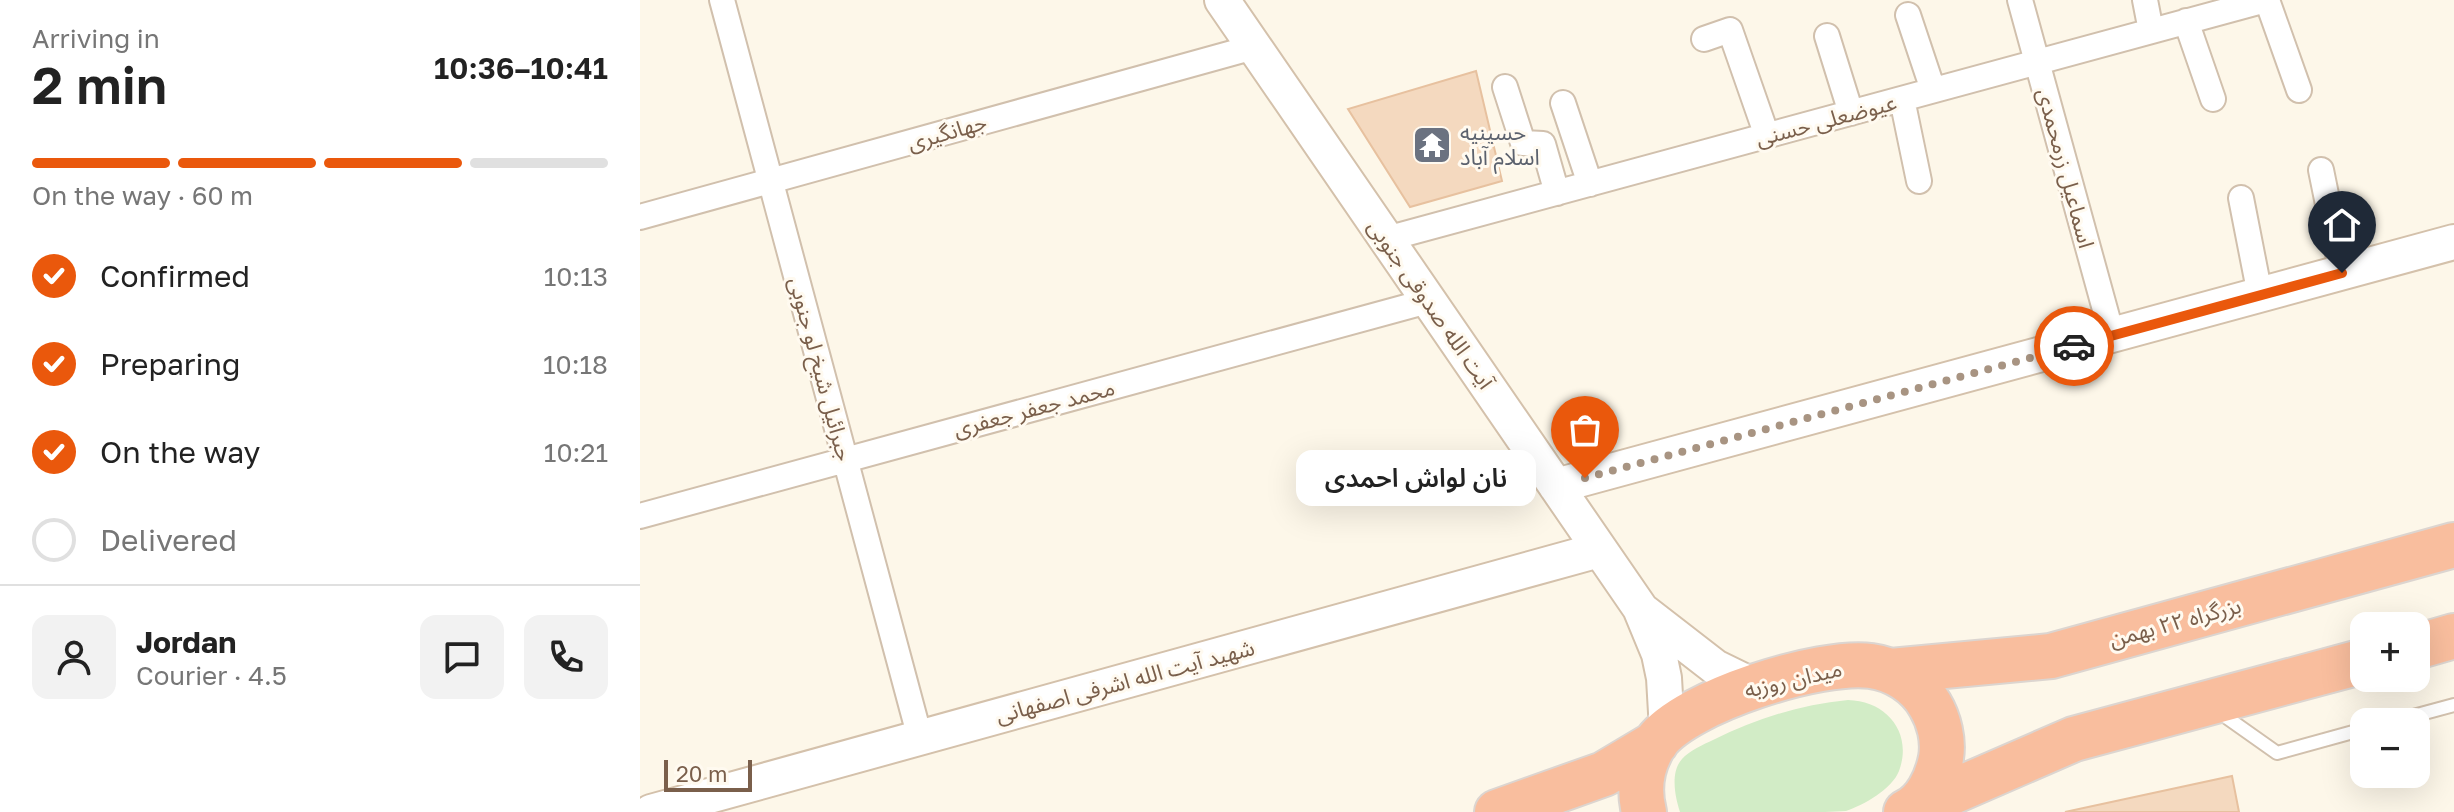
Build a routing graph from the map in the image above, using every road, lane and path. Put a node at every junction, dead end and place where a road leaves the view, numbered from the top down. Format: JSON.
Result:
{"nodes":[{"id":1,"x":722,"y":0,"type":"edge"},
{"id":2,"x":1222,"y":0,"type":"edge"},
{"id":3,"x":2020,"y":0,"type":"edge"},
{"id":4,"x":2145,"y":0,"type":"edge"},
{"id":5,"x":2267,"y":0,"type":"edge"},
{"id":6,"x":1908,"y":15,"type":"dead end"},
{"id":7,"x":2186,"y":21,"type":"junction"},
{"id":8,"x":2151,"y":31,"type":"junction"},
{"id":9,"x":1827,"y":36,"type":"dead end"},
{"id":10,"x":1704,"y":39,"type":"dead end"},
{"id":11,"x":1254,"y":47,"type":"junction"},
{"id":12,"x":2037,"y":62,"type":"junction"},
{"id":13,"x":1505,"y":87,"type":"dead end"},
{"id":14,"x":1933,"y":90,"type":"junction"},
{"id":15,"x":2299,"y":90,"type":"dead end"},
{"id":16,"x":1902,"y":99,"type":"junction"},
{"id":17,"x":2213,"y":99,"type":"dead end"},
{"id":18,"x":1563,"y":103,"type":"dead end"},
{"id":19,"x":1851,"y":113,"type":"junction"},
{"id":20,"x":1767,"y":136,"type":"junction"},
{"id":21,"x":2321,"y":170,"type":"dead end"},
{"id":22,"x":771,"y":181,"type":"junction"},
{"id":23,"x":1919,"y":181,"type":"dead end"},
{"id":24,"x":1590,"y":184,"type":"junction"},
{"id":25,"x":1557,"y":193,"type":"junction"},
{"id":26,"x":2241,"y":198,"type":"dead end"},
{"id":27,"x":640,"y":217,"type":"edge"},
{"id":28,"x":1386,"y":239,"type":"junction"},
{"id":29,"x":2454,"y":242,"type":"edge"},
{"id":30,"x":2342,"y":273,"type":"junction"},
{"id":31,"x":2260,"y":295,"type":"junction"},
{"id":32,"x":1428,"y":301,"type":"junction"},
{"id":33,"x":2112,"y":335,"type":"junction"},
{"id":34,"x":846,"y":460,"type":"junction"},
{"id":35,"x":1556,"y":486,"type":"junction"},
{"id":36,"x":640,"y":516,"type":"edge"},
{"id":37,"x":2454,"y":545,"type":"edge"},
{"id":38,"x":1599,"y":550,"type":"junction"},
{"id":39,"x":1640,"y":608,"type":"junction"},
{"id":40,"x":2454,"y":636,"type":"edge"},
{"id":41,"x":2430,"y":643,"type":"edge"},
{"id":42,"x":2350,"y":665,"type":"edge"},
{"id":43,"x":1891,"y":671,"type":"junction"},
{"id":44,"x":1756,"y":687,"type":"junction"},
{"id":45,"x":2207,"y":703,"type":"junction"},
{"id":46,"x":2454,"y":705,"type":"edge"},
{"id":47,"x":2430,"y":711,"type":"edge"},
{"id":48,"x":2350,"y":733,"type":"edge"},
{"id":49,"x":1661,"y":736,"type":"junction"},
{"id":50,"x":920,"y":738,"type":"junction"},
{"id":51,"x":1909,"y":810,"type":"edge"},
{"id":52,"x":651,"y":812,"type":"edge"},
{"id":53,"x":1497,"y":812,"type":"edge"},
{"id":54,"x":1644,"y":812,"type":"edge"}],
"edges":[{"from":1,"to":22,"type":"street","name":"جبرائیل شیخ لو جنوبی"},
{"from":2,"to":11,"type":"main road","name":"آیت الله صدوقی جنوبی"},
{"from":3,"to":12,"type":"street","name":"اسماعیل زرمحمدی"},
{"from":4,"to":8,"type":"street"},
{"from":5,"to":7,"type":"street","name":"عیوضعلی حسنی"},
{"from":5,"to":15,"type":"street"},
{"from":6,"to":14,"type":"street"},
{"from":7,"to":8,"type":"street","name":"عیوضعلی حسنی"},
{"from":7,"to":17,"type":"street"},
{"from":8,"to":12,"type":"street","name":"عیوضعلی حسنی"},
{"from":9,"to":19,"type":"street"},
{"from":10,"to":20,"type":"street"},
{"from":11,"to":22,"type":"street","name":"جهانگیری"},
{"from":11,"to":28,"type":"main road","name":"آیت الله صدوقی جنوبی"},
{"from":12,"to":14,"type":"street","name":"عیوضعلی حسنی"},
{"from":12,"to":33,"type":"street","name":"اسماعیل زرمحمدی"},
{"from":13,"to":25,"type":"street"},
{"from":14,"to":16,"type":"street","name":"عیوضعلی حسنی"},
{"from":16,"to":19,"type":"street","name":"عیوضعلی حسنی"},
{"from":16,"to":23,"type":"street"},
{"from":18,"to":24,"type":"street"},
{"from":19,"to":20,"type":"street","name":"عیوضعلی حسنی"},
{"from":20,"to":24,"type":"street","name":"عیوضعلی حسنی"},
{"from":21,"to":30,"type":"street"},
{"from":22,"to":27,"type":"street","name":"جهانگیری"},
{"from":22,"to":34,"type":"street","name":"جبرائیل شیخ لو جنوبی"},
{"from":24,"to":25,"type":"street","name":"عیوضعلی حسنی"},
{"from":25,"to":28,"type":"street","name":"عیوضعلی حسنی"},
{"from":26,"to":31,"type":"street"},
{"from":28,"to":32,"type":"main road","name":"آیت الله صدوقی جنوبی"},
{"from":29,"to":30,"type":"main road"},
{"from":30,"to":31,"type":"main road"},
{"from":31,"to":33,"type":"main road"},
{"from":32,"to":34,"type":"street","name":"محمد جعفر جعفری"},
{"from":32,"to":35,"type":"main road","name":"آیت الله صدوقی جنوبی"},
{"from":33,"to":35,"type":"main road"},
{"from":34,"to":36,"type":"street","name":"محمد جعفر جعفری"},
{"from":34,"to":50,"type":"street","name":"جبرائیل شیخ لو جنوبی"},
{"from":35,"to":38,"type":"main road","name":"آیت الله صدوقی جنوبی"},
{"from":37,"to":43,"type":"highway","name":"بزرگراه ۲۲ بهمن"},
{"from":38,"to":39,"type":"main road","name":"آیت الله صدوقی جنوبی"},
{"from":38,"to":50,"type":"main road","name":"شهید آیت الله اشرفی اصفهانی"},
{"from":39,"to":44,"type":"main road"},
{"from":39,"to":49,"type":"main road"},
{"from":40,"to":41,"type":"highway"},
{"from":42,"to":45,"type":"highway"},
{"from":43,"to":44,"type":"highway","name":"میدان روزبه"},
{"from":43,"to":51,"type":"highway","name":"میدان روزبه"},
{"from":44,"to":49,"type":"highway","name":"میدان روزبه"},
{"from":45,"to":48,"type":"lane"},
{"from":45,"to":51,"type":"highway"},
{"from":46,"to":47,"type":"lane"},
{"from":49,"to":53,"type":"highway"},
{"from":49,"to":54,"type":"highway"},
{"from":50,"to":52,"type":"main road","name":"شهید آیت الله اشرفی اصفهانی"}]}
